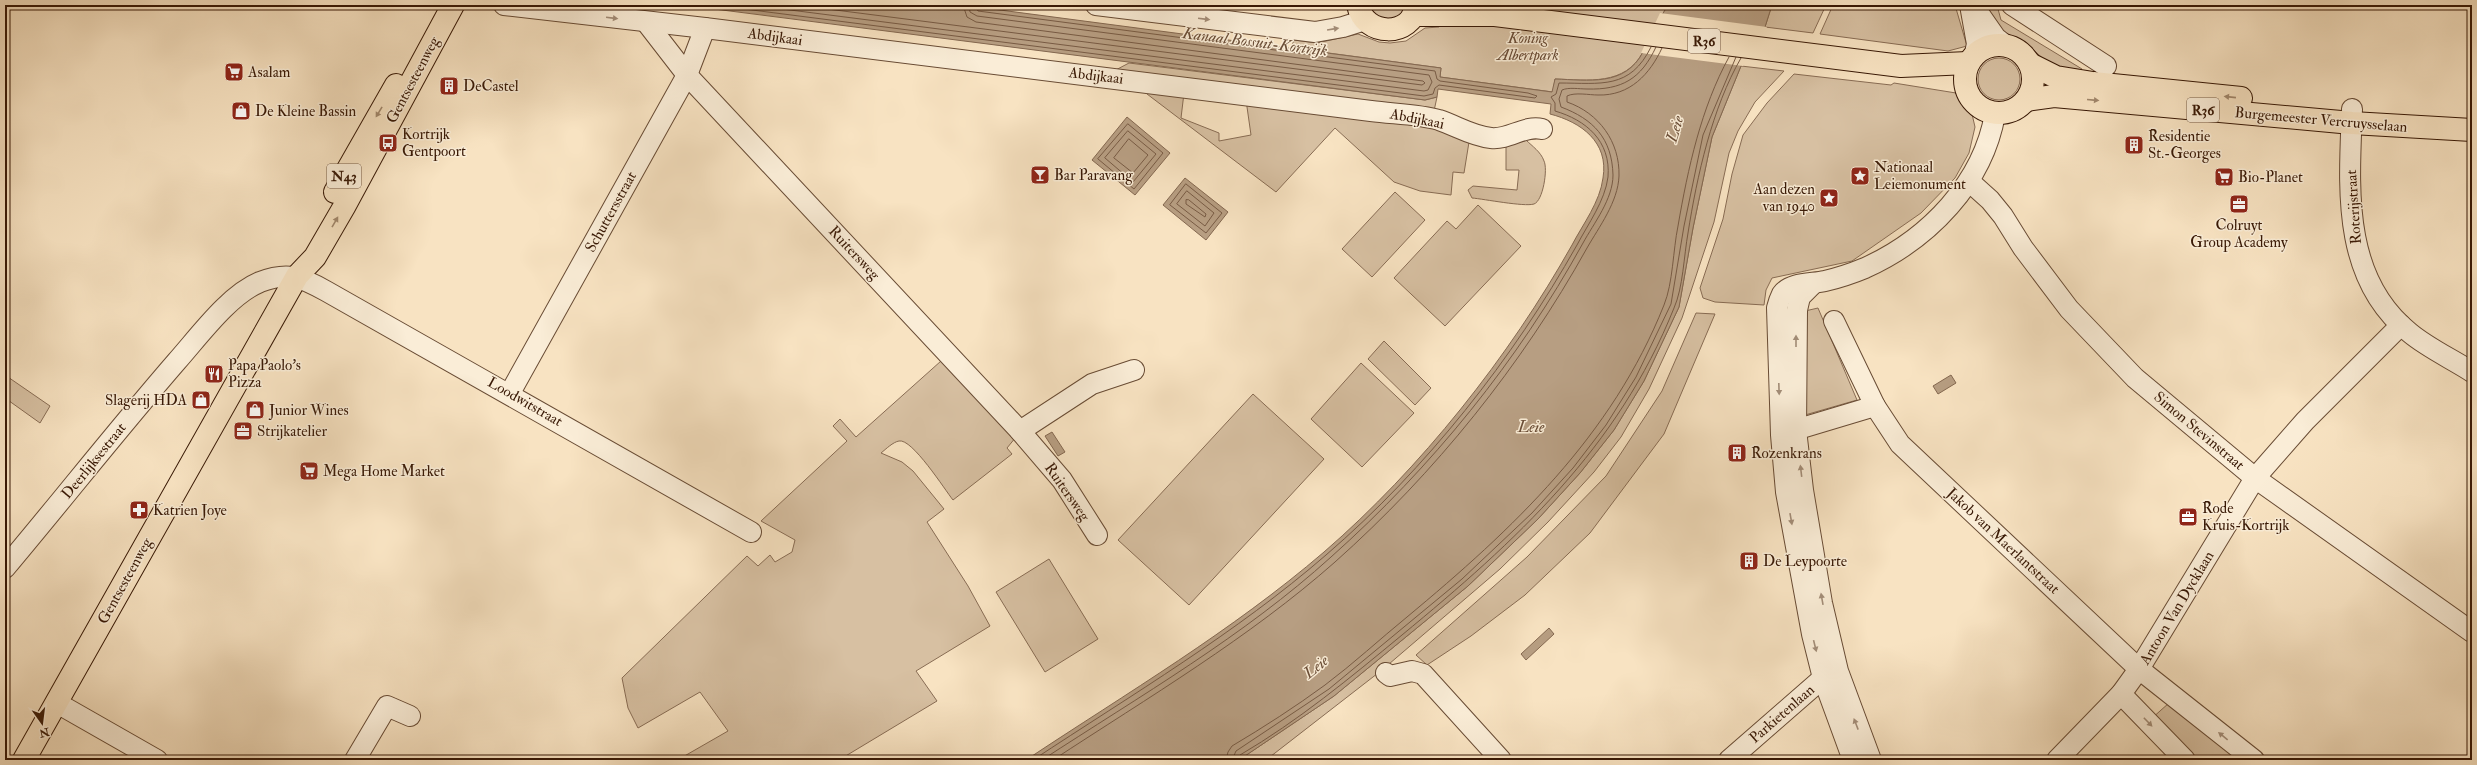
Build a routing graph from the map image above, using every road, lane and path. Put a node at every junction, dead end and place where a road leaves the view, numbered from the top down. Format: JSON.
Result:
{"nodes":[{"id":1,"x":440,"y":5,"type":"edge"},
{"id":2,"x":453,"y":5,"type":"edge"},
{"id":3,"x":504,"y":5,"type":"edge"},
{"id":4,"x":1096,"y":5,"type":"edge"},
{"id":5,"x":1468,"y":5,"type":"edge"},
{"id":6,"x":1970,"y":5,"type":"edge"},
{"id":7,"x":1973,"y":5,"type":"edge"},
{"id":8,"x":2012,"y":5,"type":"edge"},
{"id":9,"x":1415,"y":10,"type":"edge"},
{"id":10,"x":1362,"y":13,"type":"edge"},
{"id":11,"x":1495,"y":14,"type":"junction"},
{"id":12,"x":646,"y":22,"type":"junction"},
{"id":13,"x":705,"y":28,"type":"junction"},
{"id":14,"x":2005,"y":45,"type":"junction"},
{"id":15,"x":1972,"y":58,"type":"junction"},
{"id":16,"x":2030,"y":64,"type":"junction"},
{"id":17,"x":1901,"y":66,"type":"junction"},
{"id":18,"x":2106,"y":66,"type":"dead end"},
{"id":19,"x":687,"y":75,"type":"junction"},
{"id":20,"x":1964,"y":84,"type":"junction"},
{"id":21,"x":2026,"y":100,"type":"junction"},
{"id":22,"x":1995,"y":114,"type":"junction"},
{"id":23,"x":2352,"y":116,"type":"junction"},
{"id":24,"x":2472,"y":116,"type":"edge"},
{"id":25,"x":1542,"y":129,"type":"dead end"},
{"id":26,"x":2472,"y":130,"type":"edge"},
{"id":27,"x":1970,"y":182,"type":"junction"},
{"id":28,"x":297,"y":276,"type":"junction"},
{"id":29,"x":1814,"y":283,"type":"junction"},
{"id":30,"x":1834,"y":321,"type":"dead end"},
{"id":31,"x":2401,"y":325,"type":"junction"},
{"id":32,"x":1134,"y":370,"type":"dead end"},
{"id":33,"x":2472,"y":372,"type":"edge"},
{"id":34,"x":510,"y":393,"type":"junction"},
{"id":35,"x":1875,"y":406,"type":"junction"},
{"id":36,"x":1020,"y":430,"type":"junction"},
{"id":37,"x":1788,"y":432,"type":"junction"},
{"id":38,"x":2255,"y":478,"type":"junction"},
{"id":39,"x":751,"y":532,"type":"dead end"},
{"id":40,"x":1097,"y":535,"type":"dead end"},
{"id":41,"x":5,"y":568,"type":"edge"},
{"id":42,"x":2472,"y":632,"type":"edge"},
{"id":43,"x":2139,"y":669,"type":"junction"},
{"id":44,"x":1386,"y":673,"type":"dead end"},
{"id":45,"x":1831,"y":675,"type":"junction"},
{"id":46,"x":2121,"y":694,"type":"junction"},
{"id":47,"x":57,"y":703,"type":"junction"},
{"id":48,"x":410,"y":716,"type":"dead end"},
{"id":49,"x":24,"y":760,"type":"edge"},
{"id":50,"x":156,"y":760,"type":"edge"},
{"id":51,"x":354,"y":760,"type":"edge"},
{"id":52,"x":1501,"y":760,"type":"edge"},
{"id":53,"x":1729,"y":760,"type":"edge"},
{"id":54,"x":1853,"y":760,"type":"edge"},
{"id":55,"x":1871,"y":760,"type":"edge"},
{"id":56,"x":2056,"y":760,"type":"edge"},
{"id":57,"x":2185,"y":760,"type":"edge"},
{"id":58,"x":2254,"y":760,"type":"edge"}],
"edges":[{"from":1,"to":28,"type":"main road","name":"Gentsesteenweg","number":"N43","one_way":true},
{"from":28,"to":2,"type":"main road","name":"Gentsesteenweg","number":"N43","one_way":true},
{"from":3,"to":12,"type":"street","name":"Abdijkaai","one_way":true},
{"from":4,"to":10,"type":"street","one_way":true},
{"from":5,"to":11,"type":"main road","number":"R36"},
{"from":6,"to":15,"type":"street"},
{"from":7,"to":14,"type":"street"},
{"from":8,"to":18,"type":"street"},
{"from":9,"to":10,"type":"main road","number":"R36"},
{"from":9,"to":11,"type":"main road","number":"R36"},
{"from":11,"to":17,"type":"main road","number":"R36"},
{"from":12,"to":13,"type":"street","name":"Abdijkaai"},
{"from":12,"to":19,"type":"street"},
{"from":13,"to":19,"type":"street","name":"Schuttersstraat"},
{"from":13,"to":25,"type":"street","name":"Abdijkaai"},
{"from":14,"to":15,"type":"main road","number":"R36"},
{"from":14,"to":16,"type":"main road","number":"R36"},
{"from":15,"to":17,"type":"main road","number":"R36"},
{"from":15,"to":20,"type":"main road"},
{"from":16,"to":21,"type":"main road"},
{"from":23,"to":16,"type":"main road","name":"Burgemeester Vercruysselaan","number":"R36","one_way":true},
{"from":17,"to":20,"type":"main road","number":"R36"},
{"from":19,"to":34,"type":"street","name":"Schuttersstraat"},
{"from":19,"to":36,"type":"street","name":"Ruitersweg"},
{"from":20,"to":22,"type":"main road"},
{"from":21,"to":22,"type":"main road","number":"R36"},
{"from":21,"to":23,"type":"main road","name":"Burgemeester Vercruysselaan","number":"R36","one_way":true},
{"from":22,"to":27,"type":"street"},
{"from":23,"to":24,"type":"main road","name":"Burgemeester Vercruysselaan","number":"R36"},
{"from":23,"to":26,"type":"main road","name":"Burgemeester Vercruysselaan","number":"R36"},
{"from":23,"to":31,"type":"street","name":"Roterijstraat"},
{"from":27,"to":29,"type":"street"},
{"from":27,"to":38,"type":"street","name":"Simon Stevinstraat"},
{"from":28,"to":34,"type":"street","name":"Loodwitstraat"},
{"from":28,"to":41,"type":"street","name":"Deerlijksestraat"},
{"from":28,"to":47,"type":"main road","name":"Gentsesteenweg","number":"N43"},
{"from":37,"to":29,"type":"street","one_way":true},
{"from":29,"to":37,"type":"street","one_way":true},
{"from":30,"to":35,"type":"street","name":"Jakob van Maerlantstraat"},
{"from":31,"to":33,"type":"street","name":"Roterijstraat"},
{"from":31,"to":38,"type":"street","name":"Antoon Van Dycklaan"},
{"from":32,"to":36,"type":"street"},
{"from":34,"to":39,"type":"street","name":"Loodwitstraat"},
{"from":35,"to":37,"type":"street"},
{"from":35,"to":43,"type":"street","name":"Jakob van Maerlantstraat"},
{"from":36,"to":40,"type":"street","name":"Ruitersweg"},
{"from":37,"to":45,"type":"street"},
{"from":38,"to":42,"type":"street","name":"Simon Stevinstraat"},
{"from":38,"to":43,"type":"street","name":"Antoon Van Dycklaan"},
{"from":43,"to":46,"type":"street","name":"Antoon Van Dycklaan"},
{"from":58,"to":43,"type":"street","name":"Jakob van Maerlantstraat","one_way":true},
{"from":44,"to":52,"type":"street"},
{"from":45,"to":53,"type":"street","name":"Parkietenlaan"},
{"from":45,"to":54,"type":"street"},
{"from":55,"to":45,"type":"street","one_way":true},
{"from":46,"to":56,"type":"street","name":"Antoon Van Dycklaan"},
{"from":46,"to":57,"type":"street","one_way":true},
{"from":47,"to":49,"type":"main road","name":"Gentsesteenweg","number":"N43"},
{"from":47,"to":50,"type":"street"},
{"from":48,"to":51,"type":"street"}]}
